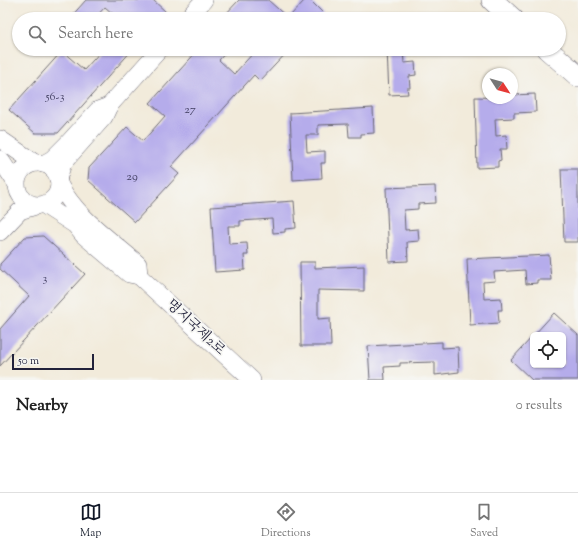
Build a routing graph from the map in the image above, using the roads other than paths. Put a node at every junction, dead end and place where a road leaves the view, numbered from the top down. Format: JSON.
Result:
{"nodes":[{"id":1,"x":204,"y":0,"type":"edge"},
{"id":2,"x":492,"y":0,"type":"edge"},
{"id":3,"x":193,"y":12,"type":"edge"},
{"id":4,"x":506,"y":12,"type":"edge"},
{"id":5,"x":154,"y":56,"type":"edge"},
{"id":6,"x":555,"y":56,"type":"edge"},
{"id":7,"x":578,"y":76,"type":"edge"},
{"id":8,"x":109,"y":106,"type":"junction"},
{"id":9,"x":0,"y":139,"type":"edge"},
{"id":10,"x":0,"y":159,"type":"edge"},
{"id":11,"x":39,"y":163,"type":"junction"},
{"id":12,"x":59,"y":182,"type":"junction"},
{"id":13,"x":18,"y":190,"type":"junction"},
{"id":14,"x":40,"y":205,"type":"junction"},
{"id":15,"x":0,"y":218,"type":"edge"},
{"id":16,"x":0,"y":232,"type":"edge"},
{"id":17,"x":139,"y":276,"type":"junction"},
{"id":18,"x":252,"y":380,"type":"edge"}],
"edges":[{"from":1,"to":3,"type":"street"},
{"from":2,"to":4,"type":"main road"},
{"from":5,"to":8,"type":"street"},
{"from":6,"to":7,"type":"main road"},
{"from":8,"to":11,"type":"street"},
{"from":8,"to":12,"type":"street"},
{"from":9,"to":11,"type":"street"},
{"from":10,"to":13,"type":"street"},
{"from":11,"to":12,"type":"street"},
{"from":11,"to":13,"type":"street"},
{"from":12,"to":14,"type":"street"},
{"from":12,"to":17,"type":"street","name":"명지국제2로"},
{"from":13,"to":14,"type":"street"},
{"from":13,"to":15,"type":"street"},
{"from":14,"to":16,"type":"street"},
{"from":14,"to":17,"type":"street","name":"명지국제2로"},
{"from":17,"to":18,"type":"street","name":"명지국제2로"}]}
